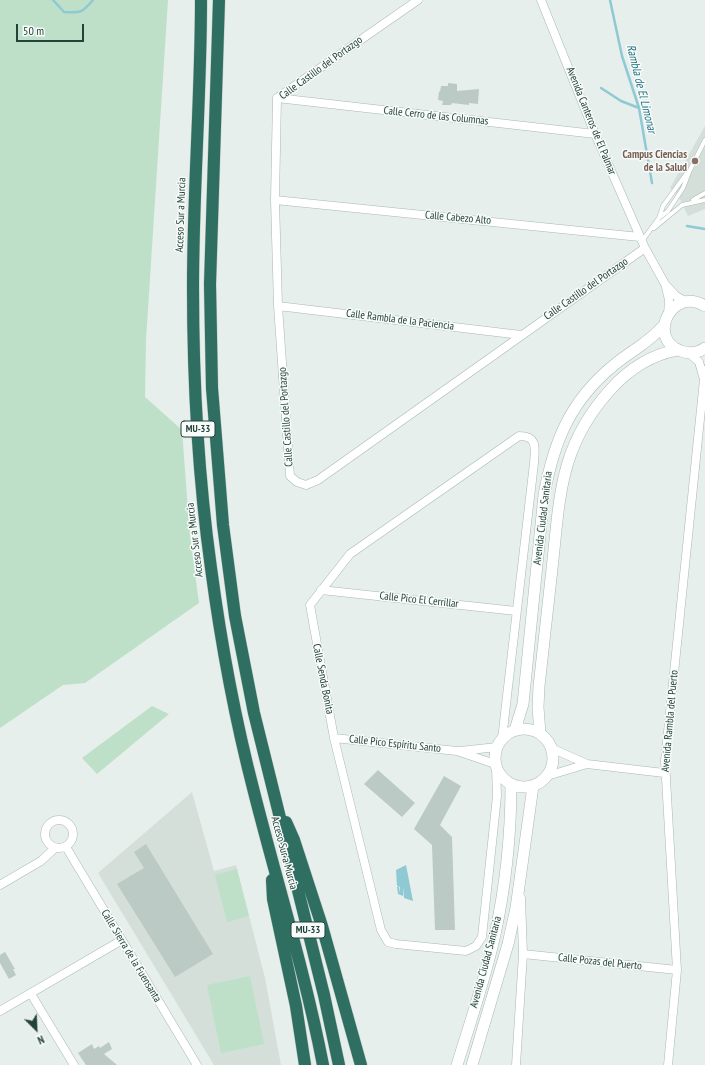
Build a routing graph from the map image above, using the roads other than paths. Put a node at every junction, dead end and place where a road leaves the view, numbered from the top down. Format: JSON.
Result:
{"nodes":[{"id":1,"x":202,"y":0,"type":"edge"},
{"id":2,"x":219,"y":0,"type":"edge"},
{"id":3,"x":418,"y":0,"type":"edge"},
{"id":4,"x":541,"y":0,"type":"edge"},
{"id":5,"x":277,"y":98,"type":"junction"},
{"id":6,"x":596,"y":134,"type":"junction"},
{"id":7,"x":705,"y":140,"type":"edge"},
{"id":8,"x":705,"y":193,"type":"edge"},
{"id":9,"x":275,"y":200,"type":"junction"},
{"id":10,"x":705,"y":200,"type":"edge"},
{"id":11,"x":689,"y":202,"type":"junction"},
{"id":12,"x":649,"y":232,"type":"junction"},
{"id":13,"x":642,"y":242,"type":"junction"},
{"id":14,"x":665,"y":284,"type":"junction"},
{"id":15,"x":699,"y":303,"type":"edge"},
{"id":16,"x":278,"y":306,"type":"junction"},
{"id":17,"x":666,"y":320,"type":"junction"},
{"id":18,"x":521,"y":335,"type":"junction"},
{"id":19,"x":705,"y":348,"type":"edge"},
{"id":20,"x":677,"y":350,"type":"junction"},
{"id":21,"x":689,"y":353,"type":"junction"},
{"id":22,"x":704,"y":374,"type":"edge"},
{"id":23,"x":321,"y":590,"type":"junction"},
{"id":24,"x":516,"y":611,"type":"junction"},
{"id":25,"x":515,"y":730,"type":"junction"},
{"id":26,"x":540,"y":734,"type":"junction"},
{"id":27,"x":334,"y":738,"type":"junction"},
{"id":28,"x":499,"y":743,"type":"junction"},
{"id":29,"x":551,"y":748,"type":"junction"},
{"id":30,"x":457,"y":751,"type":"junction"},
{"id":31,"x":587,"y":764,"type":"junction"},
{"id":32,"x":495,"y":766,"type":"junction"},
{"id":33,"x":664,"y":773,"type":"junction"},
{"id":34,"x":547,"y":776,"type":"junction"},
{"id":35,"x":511,"y":784,"type":"junction"},
{"id":36,"x":533,"y":786,"type":"junction"},
{"id":37,"x":274,"y":796,"type":"junction"},
{"id":38,"x":66,"y":847,"type":"junction"},
{"id":39,"x":55,"y":848,"type":"junction"},
{"id":40,"x":269,"y":851,"type":"junction"},
{"id":41,"x":520,"y":872,"type":"junction"},
{"id":42,"x":0,"y":885,"type":"edge"},
{"id":43,"x":122,"y":940,"type":"junction"},
{"id":44,"x":523,"y":954,"type":"junction"},
{"id":45,"x":677,"y":970,"type":"junction"},
{"id":46,"x":31,"y":994,"type":"junction"},
{"id":47,"x":0,"y":1012,"type":"edge"},
{"id":48,"x":478,"y":1050,"type":"junction"},
{"id":49,"x":74,"y":1065,"type":"edge"},
{"id":50,"x":197,"y":1065,"type":"edge"},
{"id":51,"x":305,"y":1065,"type":"edge"},
{"id":52,"x":323,"y":1065,"type":"edge"},
{"id":53,"x":339,"y":1065,"type":"edge"},
{"id":54,"x":361,"y":1065,"type":"edge"},
{"id":55,"x":457,"y":1065,"type":"edge"},
{"id":56,"x":472,"y":1065,"type":"edge"},
{"id":57,"x":475,"y":1065,"type":"edge"},
{"id":58,"x":516,"y":1065,"type":"edge"},
{"id":59,"x":668,"y":1065,"type":"edge"}],
"edges":[{"from":1,"to":40,"type":"highway","name":"Acceso Sur a Murcia","number":"MU-33"},
{"from":2,"to":37,"type":"highway","name":"Acceso Sur a Murcia","number":"MU-33"},
{"from":3,"to":5,"type":"street","name":"Calle Castillo del Portazgo"},
{"from":4,"to":6,"type":"street","name":"Avenida Canteros de El Palmar"},
{"from":5,"to":6,"type":"street","name":"Calle Cerro de las Columnas"},
{"from":5,"to":9,"type":"street","name":"Calle Castillo del Portazgo"},
{"from":6,"to":13,"type":"street","name":"Avenida Canteros de El Palmar"},
{"from":7,"to":12,"type":"lane"},
{"from":8,"to":11,"type":"lane"},
{"from":9,"to":13,"type":"street","name":"Calle Cabezo Alto"},
{"from":9,"to":16,"type":"street","name":"Calle Castillo del Portazgo"},
{"from":10,"to":11,"type":"lane"},
{"from":11,"to":12,"type":"lane"},
{"from":12,"to":13,"type":"lane"},
{"from":13,"to":14,"type":"street","name":"Avenida Canteros de El Palmar"},
{"from":13,"to":18,"type":"street","name":"Calle Castillo del Portazgo"},
{"from":14,"to":15,"type":"street","name":"Avenida Canteros de El Palmar"},
{"from":14,"to":17,"type":"street","name":"Avenida Canteros de El Palmar"},
{"from":15,"to":17,"type":"street","name":"Avenida Ciudad Sanitaria"},
{"from":16,"to":18,"type":"street","name":"Calle Rambla de la Paciencia"},
{"from":16,"to":18,"type":"street","name":"Calle Castillo del Portazgo"},
{"from":17,"to":20,"type":"street"},
{"from":17,"to":25,"type":"street","name":"Avenida Ciudad Sanitaria"},
{"from":19,"to":21,"type":"street"},
{"from":20,"to":21,"type":"street"},
{"from":20,"to":26,"type":"street","name":"Avenida Ciudad Sanitaria"},
{"from":21,"to":22,"type":"street","name":"Avenida Rambla del Puerto"},
{"from":22,"to":33,"type":"street","name":"Avenida Rambla del Puerto"},
{"from":23,"to":24,"type":"street","name":"Calle Pico El Cerrillar"},
{"from":23,"to":24,"type":"street","name":"Calle Senda Bonita"},
{"from":23,"to":27,"type":"street","name":"Calle Senda Bonita"},
{"from":24,"to":28,"type":"street"},
{"from":25,"to":26,"type":"street"},
{"from":25,"to":28,"type":"street"},
{"from":26,"to":29,"type":"street"},
{"from":27,"to":30,"type":"street","name":"Calle Pico Espíritu Santo"},
{"from":27,"to":32,"type":"street","name":"Calle Senda Bonita"},
{"from":28,"to":30,"type":"street","name":"Calle Pico Espíritu Santo"},
{"from":28,"to":32,"type":"street"},
{"from":29,"to":31,"type":"street"},
{"from":29,"to":34,"type":"street"},
{"from":30,"to":32,"type":"street","name":"Calle Pico Espíritu Santo"},
{"from":31,"to":33,"type":"street"},
{"from":31,"to":34,"type":"street"},
{"from":32,"to":35,"type":"street"},
{"from":33,"to":45,"type":"street","name":"Avenida Rambla del Puerto"},
{"from":34,"to":36,"type":"street"},
{"from":35,"to":36,"type":"street"},
{"from":35,"to":55,"type":"street","name":"Avenida Ciudad Sanitaria"},
{"from":36,"to":41,"type":"street","name":"Avenida Ciudad Sanitaria"},
{"from":37,"to":53,"type":"highway","name":"Acceso Sur a Murcia","number":"MU-33"},
{"from":37,"to":54,"type":"highway"},
{"from":38,"to":39,"type":"street"},
{"from":38,"to":39,"type":"street"},
{"from":38,"to":43,"type":"street","name":"Calle Sierra de la Fuensanta"},
{"from":39,"to":42,"type":"street"},
{"from":40,"to":51,"type":"highway"},
{"from":40,"to":52,"type":"highway","name":"Acceso Sur a Murcia","number":"MU-33"},
{"from":41,"to":44,"type":"street"},
{"from":41,"to":48,"type":"street","name":"Avenida Ciudad Sanitaria"},
{"from":43,"to":46,"type":"street"},
{"from":43,"to":50,"type":"street","name":"Calle Sierra de la Fuensanta"},
{"from":44,"to":45,"type":"street","name":"Calle Pozas del Puerto"},
{"from":44,"to":58,"type":"street"},
{"from":45,"to":59,"type":"street","name":"Avenida Rambla del Puerto"},
{"from":46,"to":47,"type":"street"},
{"from":46,"to":49,"type":"street"},
{"from":48,"to":56,"type":"street","name":"Avenida Ciudad Sanitaria"},
{"from":48,"to":57,"type":"street"}]}
